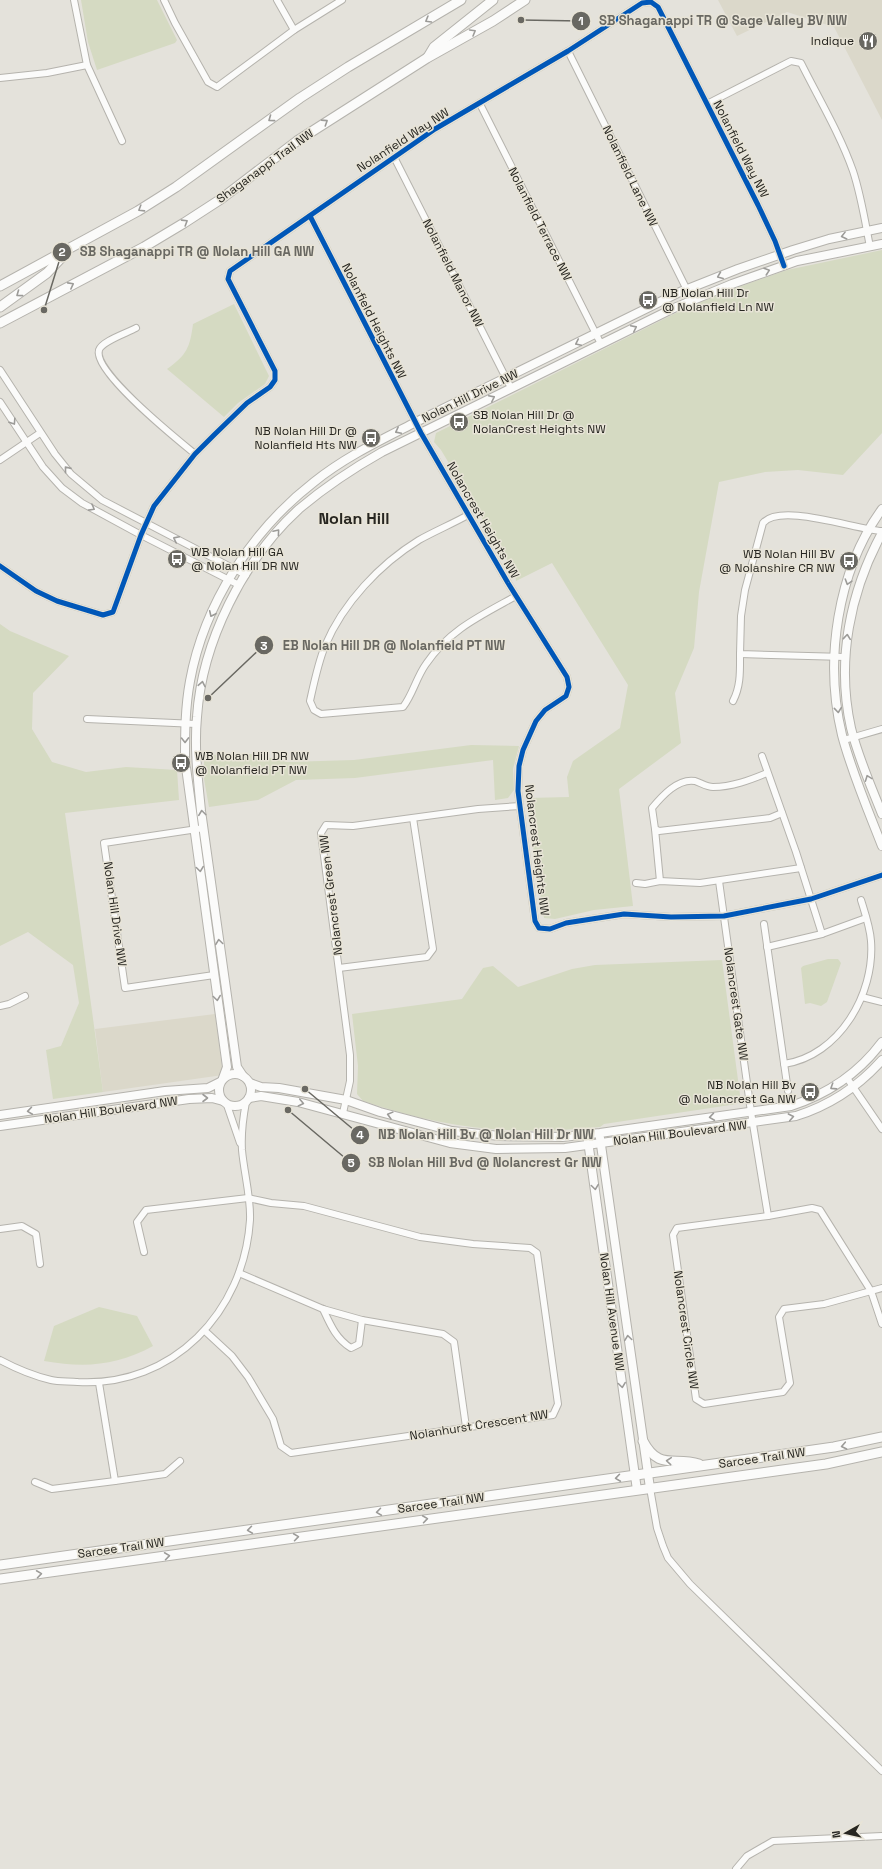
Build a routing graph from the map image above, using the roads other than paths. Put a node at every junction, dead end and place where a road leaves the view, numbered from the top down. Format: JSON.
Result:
{"nodes":[{"id":1,"x":74,"y":0,"type":"edge"},
{"id":2,"x":164,"y":0,"type":"edge"},
{"id":3,"x":277,"y":0,"type":"edge"},
{"id":4,"x":342,"y":0,"type":"edge"},
{"id":5,"x":461,"y":0,"type":"edge"},
{"id":6,"x":493,"y":0,"type":"edge"},
{"id":7,"x":525,"y":0,"type":"edge"},
{"id":8,"x":294,"y":30,"type":"junction"},
{"id":9,"x":568,"y":51,"type":"junction"},
{"id":10,"x":427,"y":58,"type":"junction"},
{"id":11,"x":87,"y":65,"type":"junction"},
{"id":12,"x":0,"y":78,"type":"edge"},
{"id":13,"x":480,"y":104,"type":"junction"},
{"id":14,"x":706,"y":104,"type":"junction"},
{"id":15,"x":122,"y":141,"type":"dead end"},
{"id":16,"x":394,"y":157,"type":"junction"},
{"id":17,"x":310,"y":216,"type":"junction"},
{"id":18,"x":882,"y":228,"type":"edge"},
{"id":19,"x":867,"y":231,"type":"junction"},
{"id":20,"x":882,"y":244,"type":"edge"},
{"id":21,"x":870,"y":246,"type":"junction"},
{"id":22,"x":69,"y":250,"type":"junction"},
{"id":23,"x":780,"y":254,"type":"junction"},
{"id":24,"x":784,"y":266,"type":"junction"},
{"id":25,"x":10,"y":280,"type":"junction"},
{"id":26,"x":0,"y":283,"type":"edge"},
{"id":27,"x":0,"y":286,"type":"edge"},
{"id":28,"x":687,"y":289,"type":"junction"},
{"id":29,"x":692,"y":300,"type":"junction"},
{"id":30,"x":0,"y":307,"type":"edge"},
{"id":31,"x":0,"y":323,"type":"edge"},
{"id":32,"x":136,"y":328,"type":"dead end"},
{"id":33,"x":596,"y":334,"type":"junction"},
{"id":34,"x":601,"y":344,"type":"junction"},
{"id":35,"x":0,"y":370,"type":"edge"},
{"id":36,"x":506,"y":378,"type":"junction"},
{"id":37,"x":512,"y":388,"type":"junction"},
{"id":38,"x":0,"y":402,"type":"edge"},
{"id":39,"x":416,"y":422,"type":"junction"},
{"id":40,"x":40,"y":433,"type":"junction"},
{"id":41,"x":421,"y":433,"type":"junction"},
{"id":42,"x":25,"y":442,"type":"junction"},
{"id":43,"x":195,"y":454,"type":"junction"},
{"id":44,"x":0,"y":460,"type":"edge"},
{"id":45,"x":882,"y":509,"type":"edge"},
{"id":46,"x":468,"y":516,"type":"junction"},
{"id":47,"x":146,"y":523,"type":"junction"},
{"id":48,"x":877,"y":531,"type":"edge"},
{"id":49,"x":141,"y":535,"type":"junction"},
{"id":50,"x":0,"y":566,"type":"edge"},
{"id":51,"x":236,"y":569,"type":"junction"},
{"id":52,"x":246,"y":575,"type":"junction"},
{"id":53,"x":229,"y":579,"type":"junction"},
{"id":54,"x":239,"y":585,"type":"junction"},
{"id":55,"x":516,"y":596,"type":"junction"},
{"id":56,"x":740,"y":654,"type":"junction"},
{"id":57,"x":835,"y":657,"type":"junction"},
{"id":58,"x":845,"y":657,"type":"junction"},
{"id":59,"x":732,"y":701,"type":"dead end"},
{"id":60,"x":87,"y":719,"type":"dead end"},
{"id":61,"x":196,"y":724,"type":"junction"},
{"id":62,"x":185,"y":725,"type":"junction"},
{"id":63,"x":882,"y":729,"type":"edge"},
{"id":64,"x":854,"y":737,"type":"junction"},
{"id":65,"x":844,"y":740,"type":"junction"},
{"id":66,"x":762,"y":756,"type":"dead end"},
{"id":67,"x":767,"y":773,"type":"junction"},
{"id":68,"x":520,"y":806,"type":"junction"},
{"id":69,"x":782,"y":813,"type":"junction"},
{"id":70,"x":882,"y":814,"type":"edge"},
{"id":71,"x":413,"y":818,"type":"junction"},
{"id":72,"x":204,"y":828,"type":"junction"},
{"id":73,"x":655,"y":829,"type":"junction"},
{"id":74,"x":194,"y":830,"type":"junction"},
{"id":75,"x":882,"y":846,"type":"edge"},
{"id":76,"x":801,"y":868,"type":"junction"},
{"id":77,"x":882,"y":874,"type":"edge"},
{"id":78,"x":660,"y":881,"type":"junction"},
{"id":79,"x":719,"y":881,"type":"junction"},
{"id":80,"x":636,"y":883,"type":"dead end"},
{"id":81,"x":811,"y":899,"type":"junction"},
{"id":82,"x":861,"y":900,"type":"dead end"},
{"id":83,"x":724,"y":916,"type":"junction"},
{"id":84,"x":866,"y":918,"type":"junction"},
{"id":85,"x":764,"y":924,"type":"dead end"},
{"id":86,"x":822,"y":934,"type":"junction"},
{"id":87,"x":767,"y":947,"type":"junction"},
{"id":88,"x":339,"y":968,"type":"junction"},
{"id":89,"x":214,"y":975,"type":"junction"},
{"id":90,"x":25,"y":996,"type":"dead end"},
{"id":91,"x":862,"y":997,"type":"junction"},
{"id":92,"x":882,"y":1002,"type":"edge"},
{"id":93,"x":0,"y":1006,"type":"edge"},
{"id":94,"x":230,"y":1021,"type":"junction"},
{"id":95,"x":220,"y":1023,"type":"junction"},
{"id":96,"x":882,"y":1042,"type":"edge"},
{"id":97,"x":882,"y":1060,"type":"edge"},
{"id":98,"x":784,"y":1064,"type":"junction"},
{"id":99,"x":243,"y":1076,"type":"junction"},
{"id":100,"x":847,"y":1078,"type":"junction"},
{"id":101,"x":222,"y":1080,"type":"junction"},
{"id":102,"x":250,"y":1083,"type":"junction"},
{"id":103,"x":854,"y":1087,"type":"junction"},
{"id":104,"x":788,"y":1091,"type":"dead end"},
{"id":105,"x":248,"y":1100,"type":"junction"},
{"id":106,"x":346,"y":1100,"type":"junction"},
{"id":107,"x":225,"y":1103,"type":"junction"},
{"id":108,"x":342,"y":1113,"type":"junction"},
{"id":109,"x":0,"y":1115,"type":"edge"},
{"id":110,"x":752,"y":1117,"type":"junction"},
{"id":111,"x":0,"y":1126,"type":"edge"},
{"id":112,"x":882,"y":1129,"type":"edge"},
{"id":113,"x":600,"y":1133,"type":"junction"},
{"id":114,"x":587,"y":1134,"type":"junction"},
{"id":115,"x":601,"y":1143,"type":"junction"},
{"id":116,"x":589,"y":1146,"type":"junction"},
{"id":117,"x":242,"y":1148,"type":"junction"},
{"id":118,"x":248,"y":1198,"type":"junction"},
{"id":119,"x":768,"y":1216,"type":"junction"},
{"id":120,"x":0,"y":1229,"type":"edge"},
{"id":121,"x":144,"y":1252,"type":"dead end"},
{"id":122,"x":40,"y":1264,"type":"dead end"},
{"id":123,"x":239,"y":1273,"type":"junction"},
{"id":124,"x":882,"y":1288,"type":"edge"},
{"id":125,"x":871,"y":1291,"type":"junction"},
{"id":126,"x":323,"y":1308,"type":"junction"},
{"id":127,"x":362,"y":1320,"type":"junction"},
{"id":128,"x":882,"y":1324,"type":"edge"},
{"id":129,"x":205,"y":1331,"type":"junction"},
{"id":130,"x":0,"y":1360,"type":"edge"},
{"id":131,"x":99,"y":1383,"type":"junction"},
{"id":132,"x":466,"y":1427,"type":"junction"},
{"id":133,"x":882,"y":1437,"type":"edge"},
{"id":134,"x":643,"y":1441,"type":"junction"},
{"id":135,"x":882,"y":1452,"type":"edge"},
{"id":136,"x":180,"y":1461,"type":"dead end"},
{"id":137,"x":704,"y":1466,"type":"junction"},
{"id":138,"x":648,"y":1474,"type":"junction"},
{"id":139,"x":635,"y":1476,"type":"junction"},
{"id":140,"x":115,"y":1481,"type":"junction"},
{"id":141,"x":35,"y":1482,"type":"dead end"},
{"id":142,"x":650,"y":1488,"type":"junction"},
{"id":143,"x":637,"y":1490,"type":"junction"},
{"id":144,"x":0,"y":1565,"type":"edge"},
{"id":145,"x":0,"y":1579,"type":"edge"},
{"id":146,"x":882,"y":1771,"type":"edge"},
{"id":147,"x":882,"y":1836,"type":"edge"},
{"id":148,"x":736,"y":1869,"type":"edge"}],
"edges":[{"from":1,"to":11,"type":"street"},
{"from":2,"to":8,"type":"street"},
{"from":3,"to":8,"type":"street"},
{"from":4,"to":8,"type":"street"},
{"from":5,"to":22,"type":"main road","one_way":true},
{"from":6,"to":10,"type":"main road"},
{"from":10,"to":7,"type":"main road","name":"Shaganappi Trail NW","one_way":true},
{"from":9,"to":13,"type":"street","name":"Nolanfield Way NW"},
{"from":9,"to":14,"type":"street","name":"Nolanfield Way NW"},
{"from":9,"to":28,"type":"street","name":"Nolanfield Lane NW"},
{"from":31,"to":10,"type":"main road","name":"Shaganappi Trail NW","one_way":true},
{"from":11,"to":12,"type":"street"},
{"from":11,"to":15,"type":"street"},
{"from":13,"to":16,"type":"street","name":"Nolanfield Way NW"},
{"from":13,"to":33,"type":"street","name":"Nolanfield Terrace NW"},
{"from":14,"to":19,"type":"street"},
{"from":14,"to":23,"type":"street","name":"Nolanfield Way NW"},
{"from":16,"to":17,"type":"street","name":"Nolanfield Way NW"},
{"from":16,"to":36,"type":"street","name":"Nolanfield Manor NW"},
{"from":17,"to":39,"type":"street","name":"Nolanfield Heights NW"},
{"from":17,"to":43,"type":"street","name":"Nolanfield Way NW"},
{"from":18,"to":19,"type":"street","name":"Nolan Hill Drive NW"},
{"from":19,"to":21,"type":"street"},
{"from":19,"to":23,"type":"street","name":"Nolan Hill Drive NW","one_way":true},
{"from":20,"to":21,"type":"street","name":"Nolan Hill Drive NW"},
{"from":21,"to":24,"type":"street","name":"Nolan Hill Drive NW"},
{"from":22,"to":25,"type":"main road"},
{"from":22,"to":30,"type":"main road","one_way":true},
{"from":23,"to":24,"type":"street","name":"Nolanfield Way NW"},
{"from":23,"to":28,"type":"street","name":"Nolan Hill Drive NW","one_way":true},
{"from":29,"to":24,"type":"street","name":"Nolan Hill Drive NW","one_way":true},
{"from":25,"to":26,"type":"main road"},
{"from":25,"to":27,"type":"main road"},
{"from":28,"to":29,"type":"street","name":"Nolanfield Lane NW"},
{"from":28,"to":33,"type":"street","name":"Nolan Hill Drive NW"},
{"from":34,"to":29,"type":"street","name":"Nolan Hill Drive NW","one_way":true},
{"from":32,"to":43,"type":"street"},
{"from":33,"to":34,"type":"street","name":"Nolanfield Terrace NW"},
{"from":33,"to":36,"type":"street","name":"Nolan Hill Drive NW","one_way":true},
{"from":34,"to":37,"type":"street","name":"Nolan Hill Drive NW"},
{"from":35,"to":40,"type":"street"},
{"from":36,"to":37,"type":"street","name":"Nolanfield Manor NW"},
{"from":36,"to":39,"type":"street","name":"Nolan Hill Drive NW"},
{"from":41,"to":37,"type":"street","name":"Nolan Hill Drive NW","one_way":true},
{"from":38,"to":42,"type":"street","one_way":true},
{"from":39,"to":41,"type":"street","name":"Nolanfield Heights NW"},
{"from":39,"to":51,"type":"street","name":"Nolan Hill Drive NW","one_way":true},
{"from":40,"to":42,"type":"street"},
{"from":47,"to":40,"type":"street","one_way":true},
{"from":41,"to":46,"type":"street","name":"Nolancrest Heights NW"},
{"from":52,"to":41,"type":"street","name":"Nolan Hill Drive NW","one_way":true},
{"from":42,"to":44,"type":"street"},
{"from":42,"to":49,"type":"street","one_way":true},
{"from":43,"to":47,"type":"street","name":"Nolanfield Way NW"},
{"from":45,"to":48,"type":"street"},
{"from":46,"to":55,"type":"street","name":"Nolancrest Heights NW"},
{"from":46,"to":55,"type":"street"},
{"from":47,"to":49,"type":"street","name":"Nolanfield Way NW"},
{"from":51,"to":47,"type":"street","one_way":true},
{"from":48,"to":56,"type":"street"},
{"from":48,"to":57,"type":"street","one_way":true},
{"from":58,"to":48,"type":"street","one_way":true},
{"from":49,"to":50,"type":"street","name":"Nolanfield Way NW"},
{"from":49,"to":53,"type":"street"},
{"from":51,"to":52,"type":"street"},
{"from":51,"to":53,"type":"street","name":"Nolan Hill Drive NW"},
{"from":52,"to":54,"type":"street","name":"Nolan Hill Drive NW"},
{"from":53,"to":54,"type":"street"},
{"from":53,"to":62,"type":"street","name":"Nolan Hill Drive NW","one_way":true},
{"from":61,"to":54,"type":"street","name":"Nolan Hill Drive NW","one_way":true},
{"from":55,"to":68,"type":"street","name":"Nolancrest Heights NW"},
{"from":56,"to":57,"type":"street"},
{"from":56,"to":59,"type":"street"},
{"from":57,"to":58,"type":"street"},
{"from":57,"to":65,"type":"street","one_way":true},
{"from":58,"to":64,"type":"street"},
{"from":60,"to":62,"type":"street"},
{"from":61,"to":62,"type":"street"},
{"from":72,"to":61,"type":"street","name":"Nolan Hill Drive NW","one_way":true},
{"from":62,"to":74,"type":"street","name":"Nolan Hill Drive NW","one_way":true},
{"from":63,"to":64,"type":"street"},
{"from":64,"to":65,"type":"street"},
{"from":70,"to":64,"type":"street","one_way":true},
{"from":65,"to":75,"type":"street"},
{"from":66,"to":67,"type":"street"},
{"from":67,"to":69,"type":"street"},
{"from":67,"to":73,"type":"street"},
{"from":68,"to":71,"type":"street","name":"Nolancrest Green NW"},
{"from":68,"to":83,"type":"street","name":"Nolancrest Heights NW"},
{"from":69,"to":73,"type":"street"},
{"from":69,"to":76,"type":"street"},
{"from":71,"to":88,"type":"street"},
{"from":71,"to":88,"type":"street","name":"Nolancrest Green NW"},
{"from":72,"to":74,"type":"street","name":"Nolan Hill Drive NW"},
{"from":94,"to":72,"type":"street","name":"Nolan Hill Drive NW","one_way":true},
{"from":73,"to":78,"type":"street"},
{"from":74,"to":89,"type":"street","name":"Nolan Hill Drive NW","one_way":true},
{"from":74,"to":89,"type":"street","name":"Nolan Hill Drive NW"},
{"from":76,"to":79,"type":"street"},
{"from":76,"to":81,"type":"street"},
{"from":77,"to":81,"type":"street","name":"Nolancrest Heights NW"},
{"from":78,"to":79,"type":"street"},
{"from":78,"to":80,"type":"street"},
{"from":79,"to":83,"type":"street"},
{"from":81,"to":83,"type":"street","name":"Nolancrest Heights NW"},
{"from":81,"to":86,"type":"street"},
{"from":82,"to":84,"type":"street"},
{"from":83,"to":110,"type":"street","name":"Nolancrest Gate NW"},
{"from":84,"to":86,"type":"street"},
{"from":84,"to":91,"type":"street"},
{"from":85,"to":87,"type":"street"},
{"from":86,"to":87,"type":"street"},
{"from":87,"to":98,"type":"street"},
{"from":88,"to":106,"type":"street","name":"Nolancrest Green NW"},
{"from":89,"to":95,"type":"street","name":"Nolan Hill Drive NW","one_way":true},
{"from":90,"to":93,"type":"street"},
{"from":91,"to":92,"type":"street"},
{"from":91,"to":98,"type":"street"},
{"from":94,"to":95,"type":"street"},
{"from":94,"to":99,"type":"street","name":"Nolan Hill Drive NW"},
{"from":95,"to":101,"type":"street","name":"Nolan Hill Drive NW"},
{"from":96,"to":100,"type":"street","name":"Nolan Hill Boulevard NW"},
{"from":97,"to":103,"type":"street","name":"Nolan Hill Boulevard NW"},
{"from":98,"to":104,"type":"street"},
{"from":99,"to":101,"type":"street"},
{"from":99,"to":102,"type":"street"},
{"from":100,"to":103,"type":"street"},
{"from":100,"to":110,"type":"street","name":"Nolan Hill Boulevard NW","one_way":true},
{"from":101,"to":107,"type":"street"},
{"from":101,"to":109,"type":"street","name":"Nolan Hill Boulevard NW","one_way":true},
{"from":102,"to":105,"type":"street"},
{"from":102,"to":106,"type":"street","name":"Nolan Hill Boulevard NW"},
{"from":110,"to":103,"type":"street","name":"Nolan Hill Boulevard NW","one_way":true},
{"from":103,"to":112,"type":"street"},
{"from":105,"to":107,"type":"street"},
{"from":105,"to":108,"type":"street","name":"Nolan Hill Boulevard NW","one_way":true},
{"from":105,"to":117,"type":"street"},
{"from":106,"to":108,"type":"street","name":"Nolancrest Green NW"},
{"from":114,"to":106,"type":"street","name":"Nolan Hill Boulevard NW","one_way":true},
{"from":111,"to":107,"type":"street","name":"Nolan Hill Boulevard NW","one_way":true},
{"from":107,"to":117,"type":"street"},
{"from":108,"to":116,"type":"street","name":"Nolan Hill Boulevard NW"},
{"from":110,"to":113,"type":"street","name":"Nolan Hill Boulevard NW","one_way":true},
{"from":110,"to":115,"type":"street","name":"Nolan Hill Boulevard NW"},
{"from":110,"to":119,"type":"street"},
{"from":113,"to":114,"type":"street","name":"Nolan Hill Boulevard NW"},
{"from":113,"to":115,"type":"street","name":"Nolan Hill Avenue NW"},
{"from":114,"to":116,"type":"street","name":"Nolan Hill Avenue NW"},
{"from":115,"to":116,"type":"street","name":"Nolan Hill Boulevard NW"},
{"from":134,"to":115,"type":"street","name":"Nolan Hill Avenue NW","one_way":true},
{"from":116,"to":139,"type":"street","name":"Nolan Hill Avenue NW","one_way":true},
{"from":117,"to":118,"type":"street"},
{"from":118,"to":121,"type":"street"},
{"from":118,"to":123,"type":"street"},
{"from":118,"to":132,"type":"street","name":"Nolanhurst Crescent NW"},
{"from":119,"to":125,"type":"street","name":"Nolancrest Circle NW"},
{"from":119,"to":125,"type":"street","name":"Nolancrest Circle NW"},
{"from":120,"to":122,"type":"street"},
{"from":123,"to":126,"type":"street"},
{"from":123,"to":129,"type":"street"},
{"from":124,"to":125,"type":"street"},
{"from":125,"to":128,"type":"street"},
{"from":126,"to":127,"type":"street"},
{"from":126,"to":127,"type":"street"},
{"from":127,"to":132,"type":"street"},
{"from":129,"to":131,"type":"street"},
{"from":129,"to":132,"type":"street","name":"Nolanhurst Crescent NW"},
{"from":130,"to":131,"type":"street"},
{"from":131,"to":140,"type":"street"},
{"from":133,"to":137,"type":"main road","name":"Sarcee Trail NW","one_way":true},
{"from":137,"to":134,"type":"main road","one_way":true},
{"from":134,"to":138,"type":"street","name":"Nolan Hill Avenue NW"},
{"from":135,"to":142,"type":"main road","name":"Sarcee Trail NW"},
{"from":136,"to":140,"type":"street"},
{"from":137,"to":138,"type":"main road","name":"Sarcee Trail NW"},
{"from":138,"to":139,"type":"main road","name":"Sarcee Trail NW"},
{"from":138,"to":142,"type":"street","name":"Nolan Hill Avenue NW"},
{"from":139,"to":143,"type":"street","name":"Nolan Hill Avenue NW"},
{"from":139,"to":144,"type":"main road","name":"Sarcee Trail NW","one_way":true},
{"from":140,"to":141,"type":"street"},
{"from":142,"to":143,"type":"main road","name":"Sarcee Trail NW"},
{"from":142,"to":146,"type":"street"},
{"from":145,"to":143,"type":"main road","name":"Sarcee Trail NW","one_way":true},
{"from":147,"to":148,"type":"street"}]}
